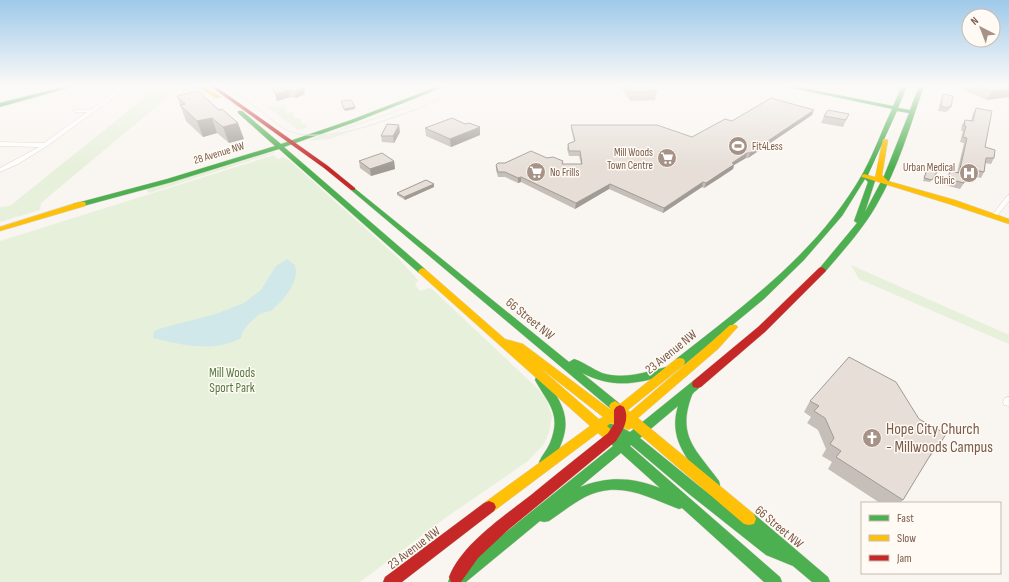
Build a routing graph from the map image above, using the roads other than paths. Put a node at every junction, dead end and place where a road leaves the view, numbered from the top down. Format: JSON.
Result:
{"nodes":[{"id":1,"x":88,"y":113,"type":"edge"},
{"id":2,"x":240,"y":113,"type":"edge"},
{"id":3,"x":247,"y":113,"type":"edge"},
{"id":4,"x":376,"y":113,"type":"edge"},
{"id":5,"x":893,"y":113,"type":"edge"},
{"id":6,"x":902,"y":113,"type":"edge"},
{"id":7,"x":912,"y":113,"type":"edge"},
{"id":8,"x":250,"y":121,"type":"junction"},
{"id":9,"x":260,"y":131,"type":"junction"},
{"id":10,"x":884,"y":134,"type":"junction"},
{"id":11,"x":901,"y":139,"type":"junction"},
{"id":12,"x":285,"y":143,"type":"junction"},
{"id":13,"x":0,"y":144,"type":"edge"},
{"id":14,"x":44,"y":145,"type":"junction"},
{"id":15,"x":245,"y":154,"type":"junction"},
{"id":16,"x":0,"y":170,"type":"edge"},
{"id":17,"x":864,"y":176,"type":"junction"},
{"id":18,"x":885,"y":182,"type":"junction"},
{"id":19,"x":1009,"y":196,"type":"edge"},
{"id":20,"x":76,"y":206,"type":"junction"},
{"id":21,"x":994,"y":216,"type":"junction"},
{"id":22,"x":1009,"y":222,"type":"edge"},
{"id":23,"x":857,"y":227,"type":"junction"},
{"id":24,"x":0,"y":229,"type":"edge"},
{"id":25,"x":761,"y":298,"type":"junction"},
{"id":26,"x":499,"y":340,"type":"junction"},
{"id":27,"x":542,"y":345,"type":"junction"},
{"id":28,"x":671,"y":369,"type":"junction"},
{"id":29,"x":534,"y":371,"type":"junction"},
{"id":30,"x":688,"y":392,"type":"junction"},
{"id":31,"x":620,"y":410,"type":"junction"},
{"id":32,"x":611,"y":417,"type":"junction"},
{"id":33,"x":599,"y":426,"type":"junction"},
{"id":34,"x":642,"y":428,"type":"junction"},
{"id":35,"x":624,"y":429,"type":"junction"},
{"id":36,"x":622,"y":446,"type":"junction"},
{"id":37,"x":539,"y":469,"type":"junction"},
{"id":38,"x":718,"y":493,"type":"junction"},
{"id":39,"x":693,"y":510,"type":"junction"},
{"id":40,"x":524,"y":526,"type":"junction"},
{"id":41,"x":802,"y":563,"type":"junction"},
{"id":42,"x":390,"y":582,"type":"edge"},
{"id":43,"x":452,"y":582,"type":"edge"},
{"id":44,"x":455,"y":582,"type":"edge"},
{"id":45,"x":775,"y":582,"type":"edge"},
{"id":46,"x":823,"y":582,"type":"edge"}],
"edges":[{"from":1,"to":14,"type":"street"},
{"from":2,"to":8,"type":"main road","name":"66 Street NW"},
{"from":3,"to":12,"type":"main road","name":"66 Street NW"},
{"from":4,"to":12,"type":"main road","name":"28 Avenue NW"},
{"from":5,"to":10,"type":"main road","name":"23 Avenue NW"},
{"from":6,"to":11,"type":"main road"},
{"from":7,"to":11,"type":"main road"},
{"from":8,"to":9,"type":"main road","name":"66 Street NW"},
{"from":8,"to":12,"type":"main road"},
{"from":9,"to":12,"type":"main road","name":"66 Street NW"},
{"from":9,"to":15,"type":"main road"},
{"from":10,"to":17,"type":"main road","name":"23 Avenue NW"},
{"from":10,"to":18,"type":"main road"},
{"from":11,"to":18,"type":"main road"},
{"from":12,"to":15,"type":"main road","name":"28 Avenue NW"},
{"from":12,"to":20,"type":"main road","name":"28 Avenue NW"},
{"from":12,"to":26,"type":"main road","name":"66 Street NW"},
{"from":12,"to":27,"type":"main road","name":"66 Street NW"},
{"from":13,"to":14,"type":"street"},
{"from":14,"to":16,"type":"street"},
{"from":15,"to":20,"type":"main road","name":"28 Avenue NW"},
{"from":17,"to":18,"type":"main road"},
{"from":17,"to":23,"type":"main road"},
{"from":17,"to":25,"type":"main road","name":"23 Avenue NW"},
{"from":18,"to":21,"type":"main road"},
{"from":18,"to":23,"type":"main road"},
{"from":19,"to":21,"type":"street"},
{"from":20,"to":24,"type":"main road","name":"28 Avenue NW"},
{"from":21,"to":22,"type":"main road"},
{"from":23,"to":30,"type":"main road"},
{"from":25,"to":28,"type":"main road","name":"23 Avenue NW"},
{"from":25,"to":35,"type":"main road"},
{"from":26,"to":29,"type":"main road","name":"66 Street NW"},
{"from":26,"to":32,"type":"main road"},
{"from":27,"to":28,"type":"main road"},
{"from":27,"to":31,"type":"main road","name":"66 Street NW"},
{"from":28,"to":31,"type":"main road","name":"23 Avenue NW"},
{"from":29,"to":33,"type":"main road","name":"66 Street NW"},
{"from":29,"to":37,"type":"main road"},
{"from":30,"to":34,"type":"main road"},
{"from":30,"to":38,"type":"main road"},
{"from":31,"to":32,"type":"main road","name":"23 Avenue NW"},
{"from":31,"to":35,"type":"main road","name":"66 Street NW"},
{"from":32,"to":33,"type":"main road","name":"23 Avenue NW"},
{"from":32,"to":35,"type":"main road"},
{"from":33,"to":35,"type":"main road","name":"66 Street NW"},
{"from":33,"to":37,"type":"main road","name":"23 Avenue NW"},
{"from":34,"to":35,"type":"main road","name":"66 Street NW"},
{"from":34,"to":35,"type":"main road"},
{"from":34,"to":38,"type":"main road","name":"66 Street NW"},
{"from":35,"to":36,"type":"main road","name":"66 Street NW"},
{"from":35,"to":36,"type":"main road"},
{"from":35,"to":41,"type":"main road"},
{"from":35,"to":43,"type":"main road"},
{"from":36,"to":39,"type":"main road","name":"66 Street NW"},
{"from":36,"to":40,"type":"main road"},
{"from":37,"to":42,"type":"main road","name":"23 Avenue NW"},
{"from":38,"to":41,"type":"main road","name":"66 Street NW"},
{"from":39,"to":40,"type":"main road"},
{"from":39,"to":45,"type":"main road","name":"66 Street NW"},
{"from":40,"to":44,"type":"main road"},
{"from":41,"to":46,"type":"main road","name":"66 Street NW"}]}
